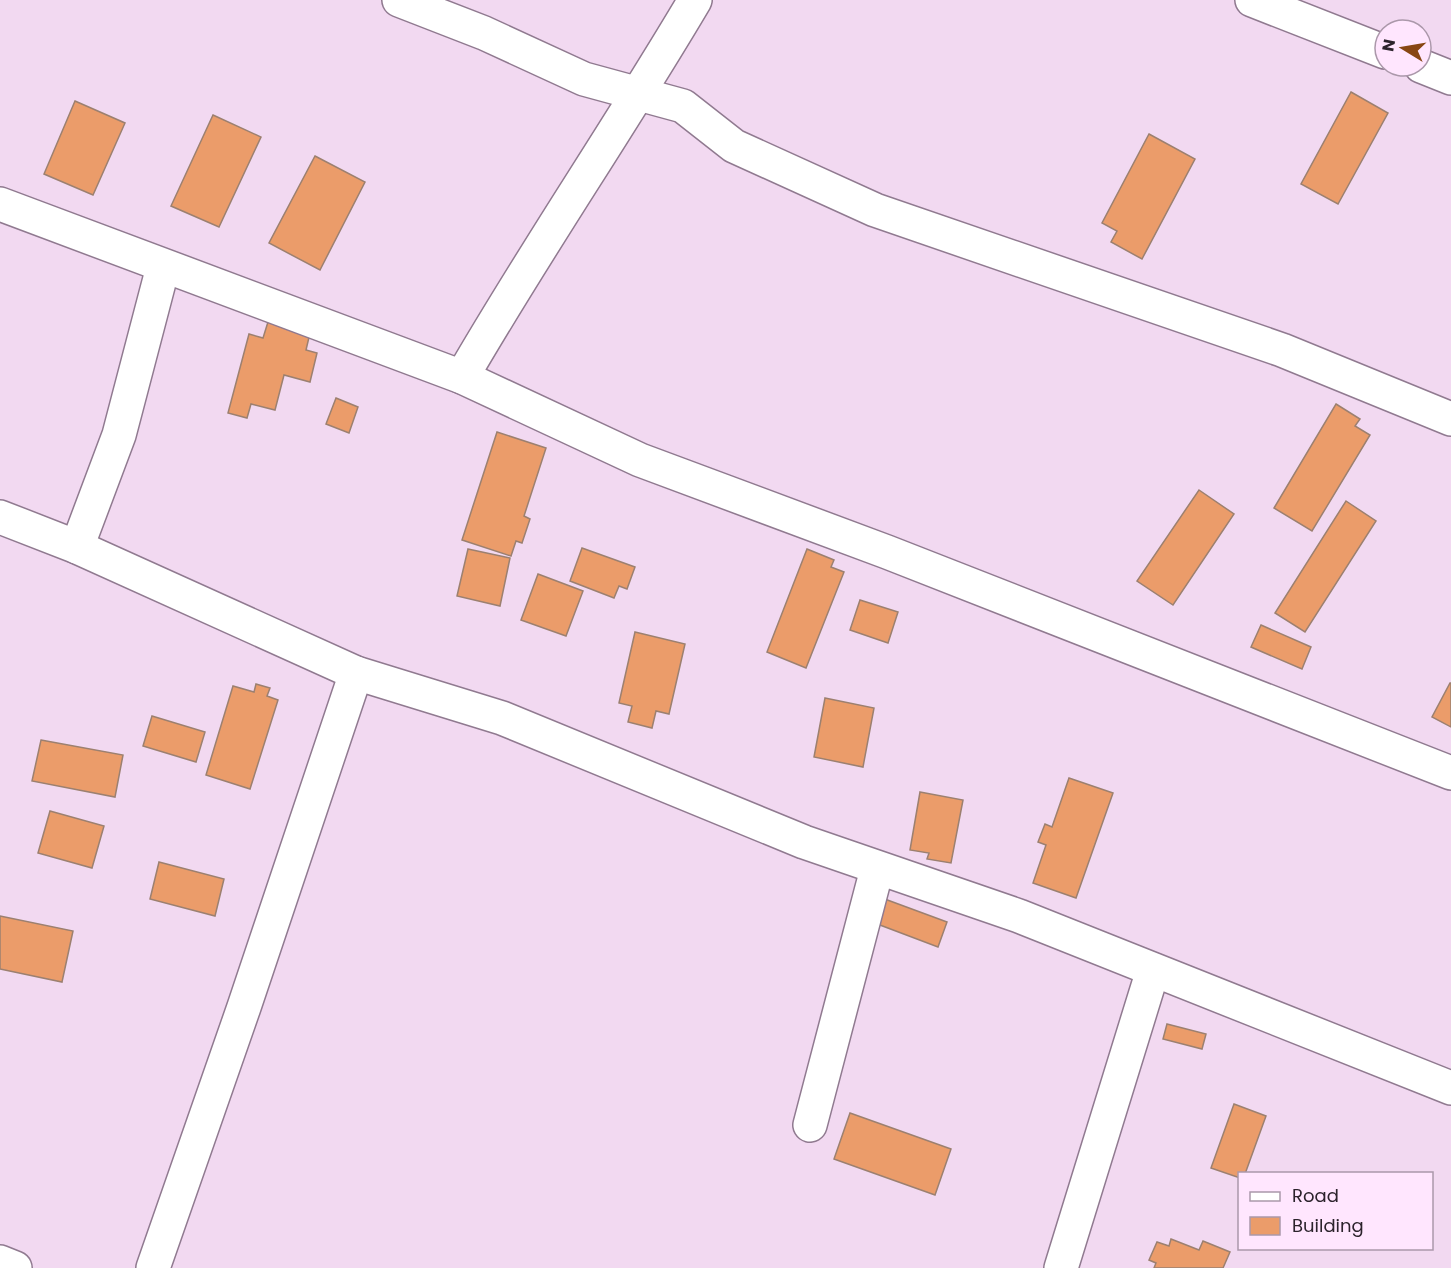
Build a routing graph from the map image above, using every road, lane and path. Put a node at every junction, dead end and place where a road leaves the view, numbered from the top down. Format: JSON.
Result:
{"nodes":[{"id":1,"x":399,"y":0,"type":"edge"},
{"id":2,"x":695,"y":0,"type":"edge"},
{"id":3,"x":1252,"y":0,"type":"edge"},
{"id":4,"x":1373,"y":47,"type":"edge"},
{"id":5,"x":1433,"y":71,"type":"edge"},
{"id":6,"x":1451,"y":78,"type":"edge"},
{"id":7,"x":640,"y":94,"type":"junction"},
{"id":8,"x":0,"y":204,"type":"edge"},
{"id":9,"x":163,"y":267,"type":"junction"},
{"id":10,"x":462,"y":377,"type":"junction"},
{"id":11,"x":1451,"y":419,"type":"edge"},
{"id":12,"x":0,"y":517,"type":"edge"},
{"id":13,"x":77,"y":547,"type":"junction"},
{"id":14,"x":356,"y":673,"type":"junction"},
{"id":15,"x":1451,"y":773,"type":"edge"},
{"id":16,"x":877,"y":869,"type":"junction"},
{"id":17,"x":1154,"y":970,"type":"junction"},
{"id":18,"x":1451,"y":1088,"type":"edge"},
{"id":19,"x":810,"y":1125,"type":"dead end"},
{"id":20,"x":0,"y":1262,"type":"edge"},
{"id":21,"x":15,"y":1268,"type":"edge"},
{"id":22,"x":153,"y":1268,"type":"edge"},
{"id":23,"x":1062,"y":1268,"type":"edge"}],
"edges":[{"from":1,"to":7,"type":"street"},
{"from":2,"to":7,"type":"street"},
{"from":3,"to":4,"type":"street"},
{"from":5,"to":6,"type":"street"},
{"from":7,"to":10,"type":"street"},
{"from":7,"to":11,"type":"street"},
{"from":8,"to":9,"type":"street"},
{"from":9,"to":10,"type":"street"},
{"from":9,"to":13,"type":"street"},
{"from":10,"to":15,"type":"street"},
{"from":12,"to":13,"type":"street"},
{"from":13,"to":14,"type":"street"},
{"from":14,"to":16,"type":"street"},
{"from":14,"to":22,"type":"street"},
{"from":16,"to":17,"type":"street"},
{"from":16,"to":19,"type":"street"},
{"from":17,"to":18,"type":"street"},
{"from":17,"to":23,"type":"street"},
{"from":20,"to":21,"type":"street"}]}
